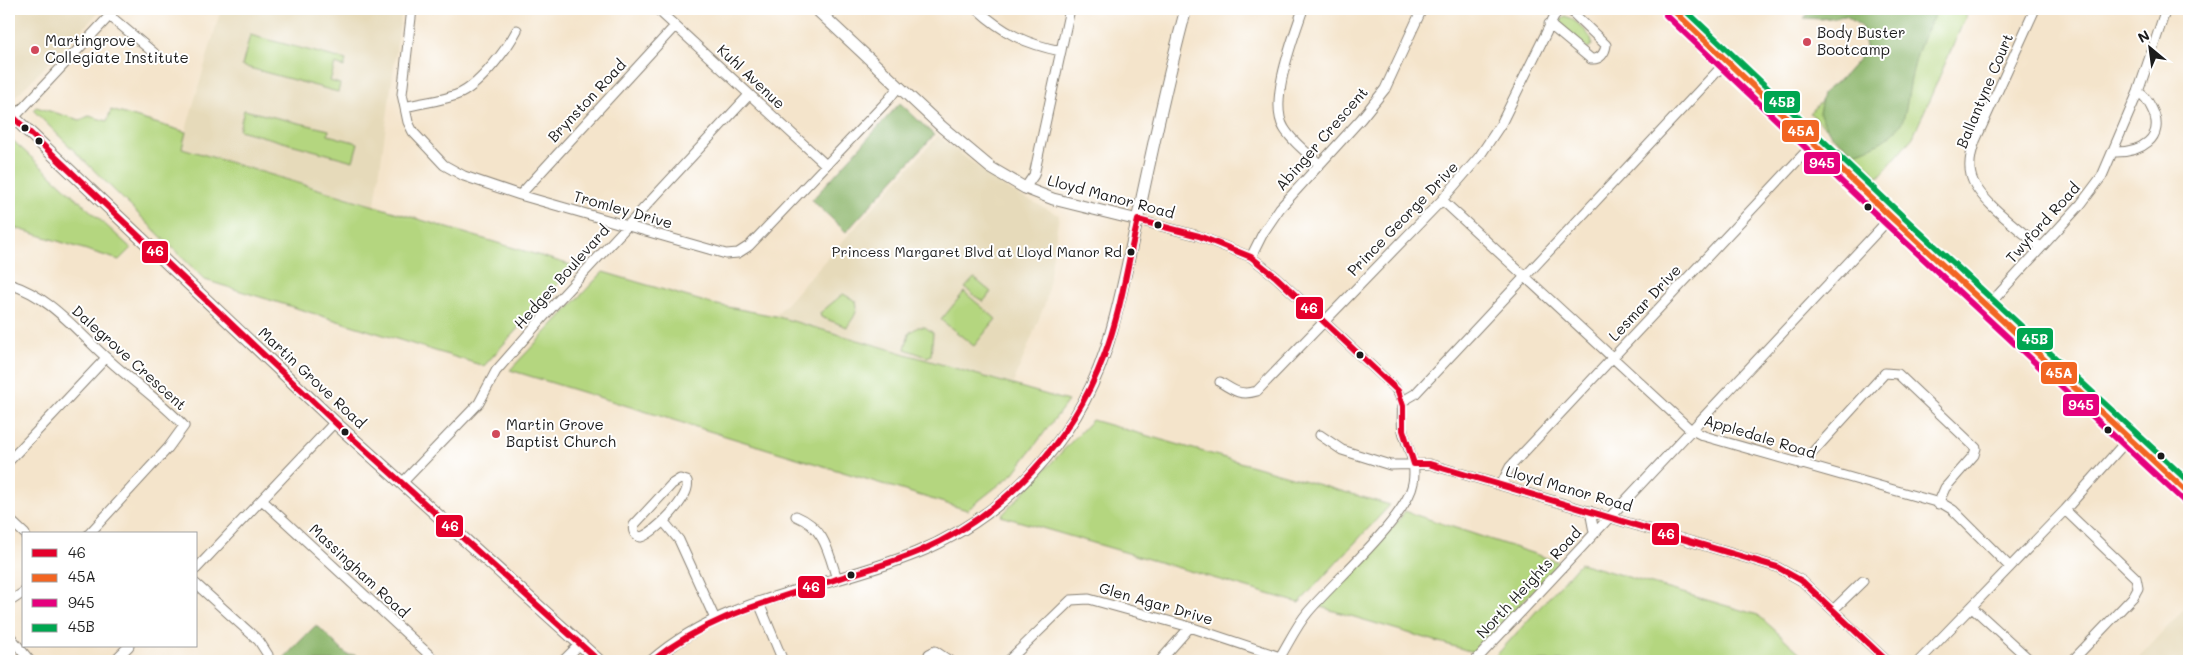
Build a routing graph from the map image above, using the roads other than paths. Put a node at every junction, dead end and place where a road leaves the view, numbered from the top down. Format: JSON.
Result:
{"nodes":[{"id":1,"x":412,"y":9,"type":"edge"},
{"id":2,"x":657,"y":9,"type":"edge"},
{"id":3,"x":816,"y":9,"type":"edge"},
{"id":4,"x":977,"y":9,"type":"edge"},
{"id":5,"x":1070,"y":9,"type":"edge"},
{"id":6,"x":1186,"y":9,"type":"edge"},
{"id":7,"x":1303,"y":9,"type":"edge"},
{"id":8,"x":1422,"y":9,"type":"edge"},
{"id":9,"x":1558,"y":9,"type":"edge"},
{"id":10,"x":1569,"y":9,"type":"edge"},
{"id":11,"x":1672,"y":9,"type":"edge"},
{"id":12,"x":2036,"y":9,"type":"edge"},
{"id":13,"x":2166,"y":9,"type":"edge"},
{"id":14,"x":113,"y":12,"type":"edge"},
{"id":15,"x":1549,"y":24,"type":"junction"},
{"id":16,"x":675,"y":26,"type":"junction"},
{"id":17,"x":517,"y":30,"type":"dead end"},
{"id":18,"x":1061,"y":51,"type":"junction"},
{"id":19,"x":154,"y":53,"type":"dead end"},
{"id":20,"x":1727,"y":61,"type":"junction"},
{"id":21,"x":899,"y":86,"type":"junction"},
{"id":22,"x":2138,"y":92,"type":"junction"},
{"id":23,"x":749,"y":95,"type":"junction"},
{"id":24,"x":405,"y":107,"type":"junction"},
{"id":25,"x":10,"y":118,"type":"edge"},
{"id":26,"x":1814,"y":143,"type":"junction"},
{"id":27,"x":2113,"y":152,"type":"junction"},
{"id":28,"x":1319,"y":164,"type":"junction"},
{"id":29,"x":826,"y":166,"type":"junction"},
{"id":30,"x":1025,"y":188,"type":"junction"},
{"id":31,"x":520,"y":195,"type":"junction"},
{"id":32,"x":1442,"y":200,"type":"junction"},
{"id":33,"x":1891,"y":217,"type":"junction"},
{"id":34,"x":1138,"y":220,"type":"junction"},
{"id":35,"x":627,"y":226,"type":"junction"},
{"id":36,"x":2040,"y":247,"type":"junction"},
{"id":37,"x":1251,"y":258,"type":"junction"},
{"id":38,"x":1523,"y":277,"type":"junction"},
{"id":39,"x":9,"y":284,"type":"edge"},
{"id":40,"x":1988,"y":307,"type":"junction"},
{"id":41,"x":1324,"y":322,"type":"junction"},
{"id":42,"x":106,"y":358,"type":"junction"},
{"id":43,"x":1612,"y":358,"type":"junction"},
{"id":44,"x":1220,"y":382,"type":"dead end"},
{"id":45,"x":1402,"y":401,"type":"junction"},
{"id":46,"x":335,"y":422,"type":"junction"},
{"id":47,"x":1690,"y":429,"type":"junction"},
{"id":48,"x":1320,"y":435,"type":"dead end"},
{"id":49,"x":2129,"y":438,"type":"junction"},
{"id":50,"x":9,"y":461,"type":"edge"},
{"id":51,"x":1414,"y":464,"type":"junction"},
{"id":52,"x":1801,"y":465,"type":"junction"},
{"id":53,"x":402,"y":483,"type":"junction"},
{"id":54,"x":1501,"y":485,"type":"junction"},
{"id":55,"x":2189,"y":494,"type":"edge"},
{"id":56,"x":263,"y":501,"type":"junction"},
{"id":57,"x":1938,"y":504,"type":"junction"},
{"id":58,"x":2065,"y":510,"type":"junction"},
{"id":59,"x":1590,"y":511,"type":"junction"},
{"id":60,"x":796,"y":516,"type":"dead end"},
{"id":61,"x":1608,"y":516,"type":"junction"},
{"id":62,"x":9,"y":518,"type":"edge"},
{"id":63,"x":664,"y":522,"type":"junction"},
{"id":64,"x":23,"y":532,"type":"edge"},
{"id":65,"x":91,"y":532,"type":"edge"},
{"id":66,"x":1594,"y":532,"type":"junction"},
{"id":67,"x":198,"y":567,"type":"edge"},
{"id":68,"x":2010,"y":567,"type":"junction"},
{"id":69,"x":837,"y":579,"type":"junction"},
{"id":70,"x":1863,"y":581,"type":"dead end"},
{"id":71,"x":198,"y":586,"type":"edge"},
{"id":72,"x":22,"y":593,"type":"edge"},
{"id":73,"x":9,"y":602,"type":"edge"},
{"id":74,"x":759,"y":603,"type":"junction"},
{"id":75,"x":1972,"y":607,"type":"junction"},
{"id":76,"x":1833,"y":610,"type":"junction"},
{"id":77,"x":715,"y":619,"type":"junction"},
{"id":78,"x":1190,"y":627,"type":"junction"},
{"id":79,"x":9,"y":635,"type":"edge"},
{"id":80,"x":580,"y":644,"type":"junction"},
{"id":81,"x":127,"y":648,"type":"edge"},
{"id":82,"x":1282,"y":659,"type":"edge"},
{"id":83,"x":30,"y":661,"type":"edge"},
{"id":84,"x":114,"y":661,"type":"edge"},
{"id":85,"x":266,"y":661,"type":"edge"},
{"id":86,"x":436,"y":661,"type":"edge"},
{"id":87,"x":563,"y":661,"type":"edge"},
{"id":88,"x":598,"y":661,"type":"edge"},
{"id":89,"x":652,"y":661,"type":"edge"},
{"id":90,"x":783,"y":661,"type":"edge"},
{"id":91,"x":929,"y":661,"type":"edge"},
{"id":92,"x":950,"y":661,"type":"edge"},
{"id":93,"x":1008,"y":661,"type":"edge"},
{"id":94,"x":1160,"y":661,"type":"edge"},
{"id":95,"x":1475,"y":661,"type":"edge"},
{"id":96,"x":1887,"y":661,"type":"edge"},
{"id":97,"x":1919,"y":661,"type":"edge"},
{"id":98,"x":2031,"y":661,"type":"edge"},
{"id":99,"x":2072,"y":661,"type":"edge"}],
"edges":[{"from":1,"to":24,"type":"street","name":"Tromley Drive"},
{"from":2,"to":16,"type":"street","name":"Kuhl Avenue"},
{"from":3,"to":21,"type":"street","name":"Lloyd Manor Road"},
{"from":4,"to":18,"type":"street"},
{"from":5,"to":18,"type":"street"},
{"from":6,"to":34,"type":"street"},
{"from":7,"to":28,"type":"street"},
{"from":8,"to":28,"type":"street","name":"Abinger Crescent"},
{"from":9,"to":15,"type":"street","name":"Prince George Drive"},
{"from":10,"to":15,"type":"street"},
{"from":11,"to":20,"type":"main road"},
{"from":12,"to":36,"type":"street","name":"Ballantyne Court"},
{"from":13,"to":22,"type":"street","name":"Twyford Road"},
{"from":14,"to":19,"type":"street"},
{"from":14,"to":25,"type":"street"},
{"from":15,"to":32,"type":"street","name":"Prince George Drive"},
{"from":16,"to":23,"type":"street","name":"Kuhl Avenue"},
{"from":16,"to":31,"type":"street","name":"Brynston Road"},
{"from":17,"to":24,"type":"street"},
{"from":18,"to":30,"type":"street"},
{"from":20,"to":26,"type":"main road"},
{"from":20,"to":38,"type":"street"},
{"from":21,"to":29,"type":"street","name":"Tromley Drive"},
{"from":21,"to":30,"type":"street","name":"Lloyd Manor Road"},
{"from":22,"to":27,"type":"street","name":"Twyford Road"},
{"from":22,"to":27,"type":"street"},
{"from":23,"to":29,"type":"street","name":"Kuhl Avenue"},
{"from":23,"to":35,"type":"street","name":"Hedges Boulevard"},
{"from":24,"to":31,"type":"street","name":"Tromley Drive"},
{"from":25,"to":46,"type":"main road","name":"Martin Grove Road"},
{"from":26,"to":33,"type":"main road"},
{"from":26,"to":43,"type":"street","name":"Lesmar Drive"},
{"from":27,"to":36,"type":"street","name":"Twyford Road"},
{"from":28,"to":37,"type":"street","name":"Abinger Crescent"},
{"from":29,"to":35,"type":"street","name":"Tromley Drive"},
{"from":30,"to":34,"type":"street","name":"Lloyd Manor Road"},
{"from":31,"to":35,"type":"street","name":"Tromley Drive"},
{"from":32,"to":38,"type":"street","name":"Appledale Road"},
{"from":32,"to":41,"type":"street","name":"Prince George Drive"},
{"from":33,"to":40,"type":"main road"},
{"from":33,"to":47,"type":"street","name":"North Heights Road"},
{"from":34,"to":37,"type":"street","name":"Lloyd Manor Road"},
{"from":34,"to":69,"type":"street"},
{"from":35,"to":53,"type":"street","name":"Hedges Boulevard"},
{"from":36,"to":40,"type":"street","name":"Twyford Road"},
{"from":37,"to":41,"type":"street","name":"Lloyd Manor Road"},
{"from":38,"to":43,"type":"street","name":"Appledale Road"},
{"from":38,"to":45,"type":"street"},
{"from":39,"to":42,"type":"street","name":"Dalegrove Crescent"},
{"from":40,"to":49,"type":"main road"},
{"from":41,"to":44,"type":"street","name":"Prince George Drive"},
{"from":41,"to":45,"type":"street","name":"Lloyd Manor Road"},
{"from":42,"to":50,"type":"street"},
{"from":42,"to":65,"type":"street","name":"Dalegrove Crescent"},
{"from":43,"to":47,"type":"street","name":"Appledale Road"},
{"from":43,"to":54,"type":"street","name":"Lesmar Drive"},
{"from":45,"to":51,"type":"street"},
{"from":46,"to":53,"type":"main road","name":"Martin Grove Road"},
{"from":46,"to":56,"type":"street"},
{"from":47,"to":52,"type":"street","name":"Appledale Road"},
{"from":47,"to":61,"type":"street","name":"North Heights Road"},
{"from":48,"to":51,"type":"street","name":"Lloyd Manor Road"},
{"from":49,"to":55,"type":"main road"},
{"from":49,"to":58,"type":"street"},
{"from":51,"to":54,"type":"street","name":"Lloyd Manor Road"},
{"from":51,"to":82,"type":"street"},
{"from":52,"to":57,"type":"street","name":"Appledale Road"},
{"from":52,"to":57,"type":"street"},
{"from":53,"to":80,"type":"main road","name":"Martin Grove Road"},
{"from":54,"to":59,"type":"street","name":"Lloyd Manor Road"},
{"from":56,"to":67,"type":"street"},
{"from":56,"to":86,"type":"street","name":"Massingham Road"},
{"from":57,"to":68,"type":"street","name":"Appledale Road"},
{"from":58,"to":68,"type":"street"},
{"from":58,"to":99,"type":"street"},
{"from":59,"to":61,"type":"street","name":"Lloyd Manor Road"},
{"from":59,"to":66,"type":"street"},
{"from":60,"to":69,"type":"street"},
{"from":61,"to":66,"type":"street","name":"North Heights Road"},
{"from":61,"to":76,"type":"street","name":"Lloyd Manor Road"},
{"from":62,"to":64,"type":"street"},
{"from":63,"to":63,"type":"street"},
{"from":63,"to":77,"type":"street"},
{"from":66,"to":95,"type":"street","name":"North Heights Road"},
{"from":68,"to":75,"type":"street"},
{"from":69,"to":74,"type":"street"},
{"from":70,"to":76,"type":"street"},
{"from":71,"to":85,"type":"street"},
{"from":72,"to":73,"type":"street"},
{"from":74,"to":77,"type":"street"},
{"from":74,"to":90,"type":"street"},
{"from":75,"to":97,"type":"street"},
{"from":75,"to":98,"type":"street"},
{"from":76,"to":96,"type":"street","name":"Lloyd Manor Road"},
{"from":77,"to":89,"type":"street"},
{"from":78,"to":82,"type":"street","name":"Glen Agar Drive"},
{"from":78,"to":93,"type":"street","name":"Glen Agar Drive"},
{"from":78,"to":94,"type":"street"},
{"from":79,"to":83,"type":"street"},
{"from":80,"to":87,"type":"street"},
{"from":80,"to":88,"type":"main road","name":"Martin Grove Road"},
{"from":81,"to":84,"type":"street"},
{"from":91,"to":92,"type":"street"}]}
